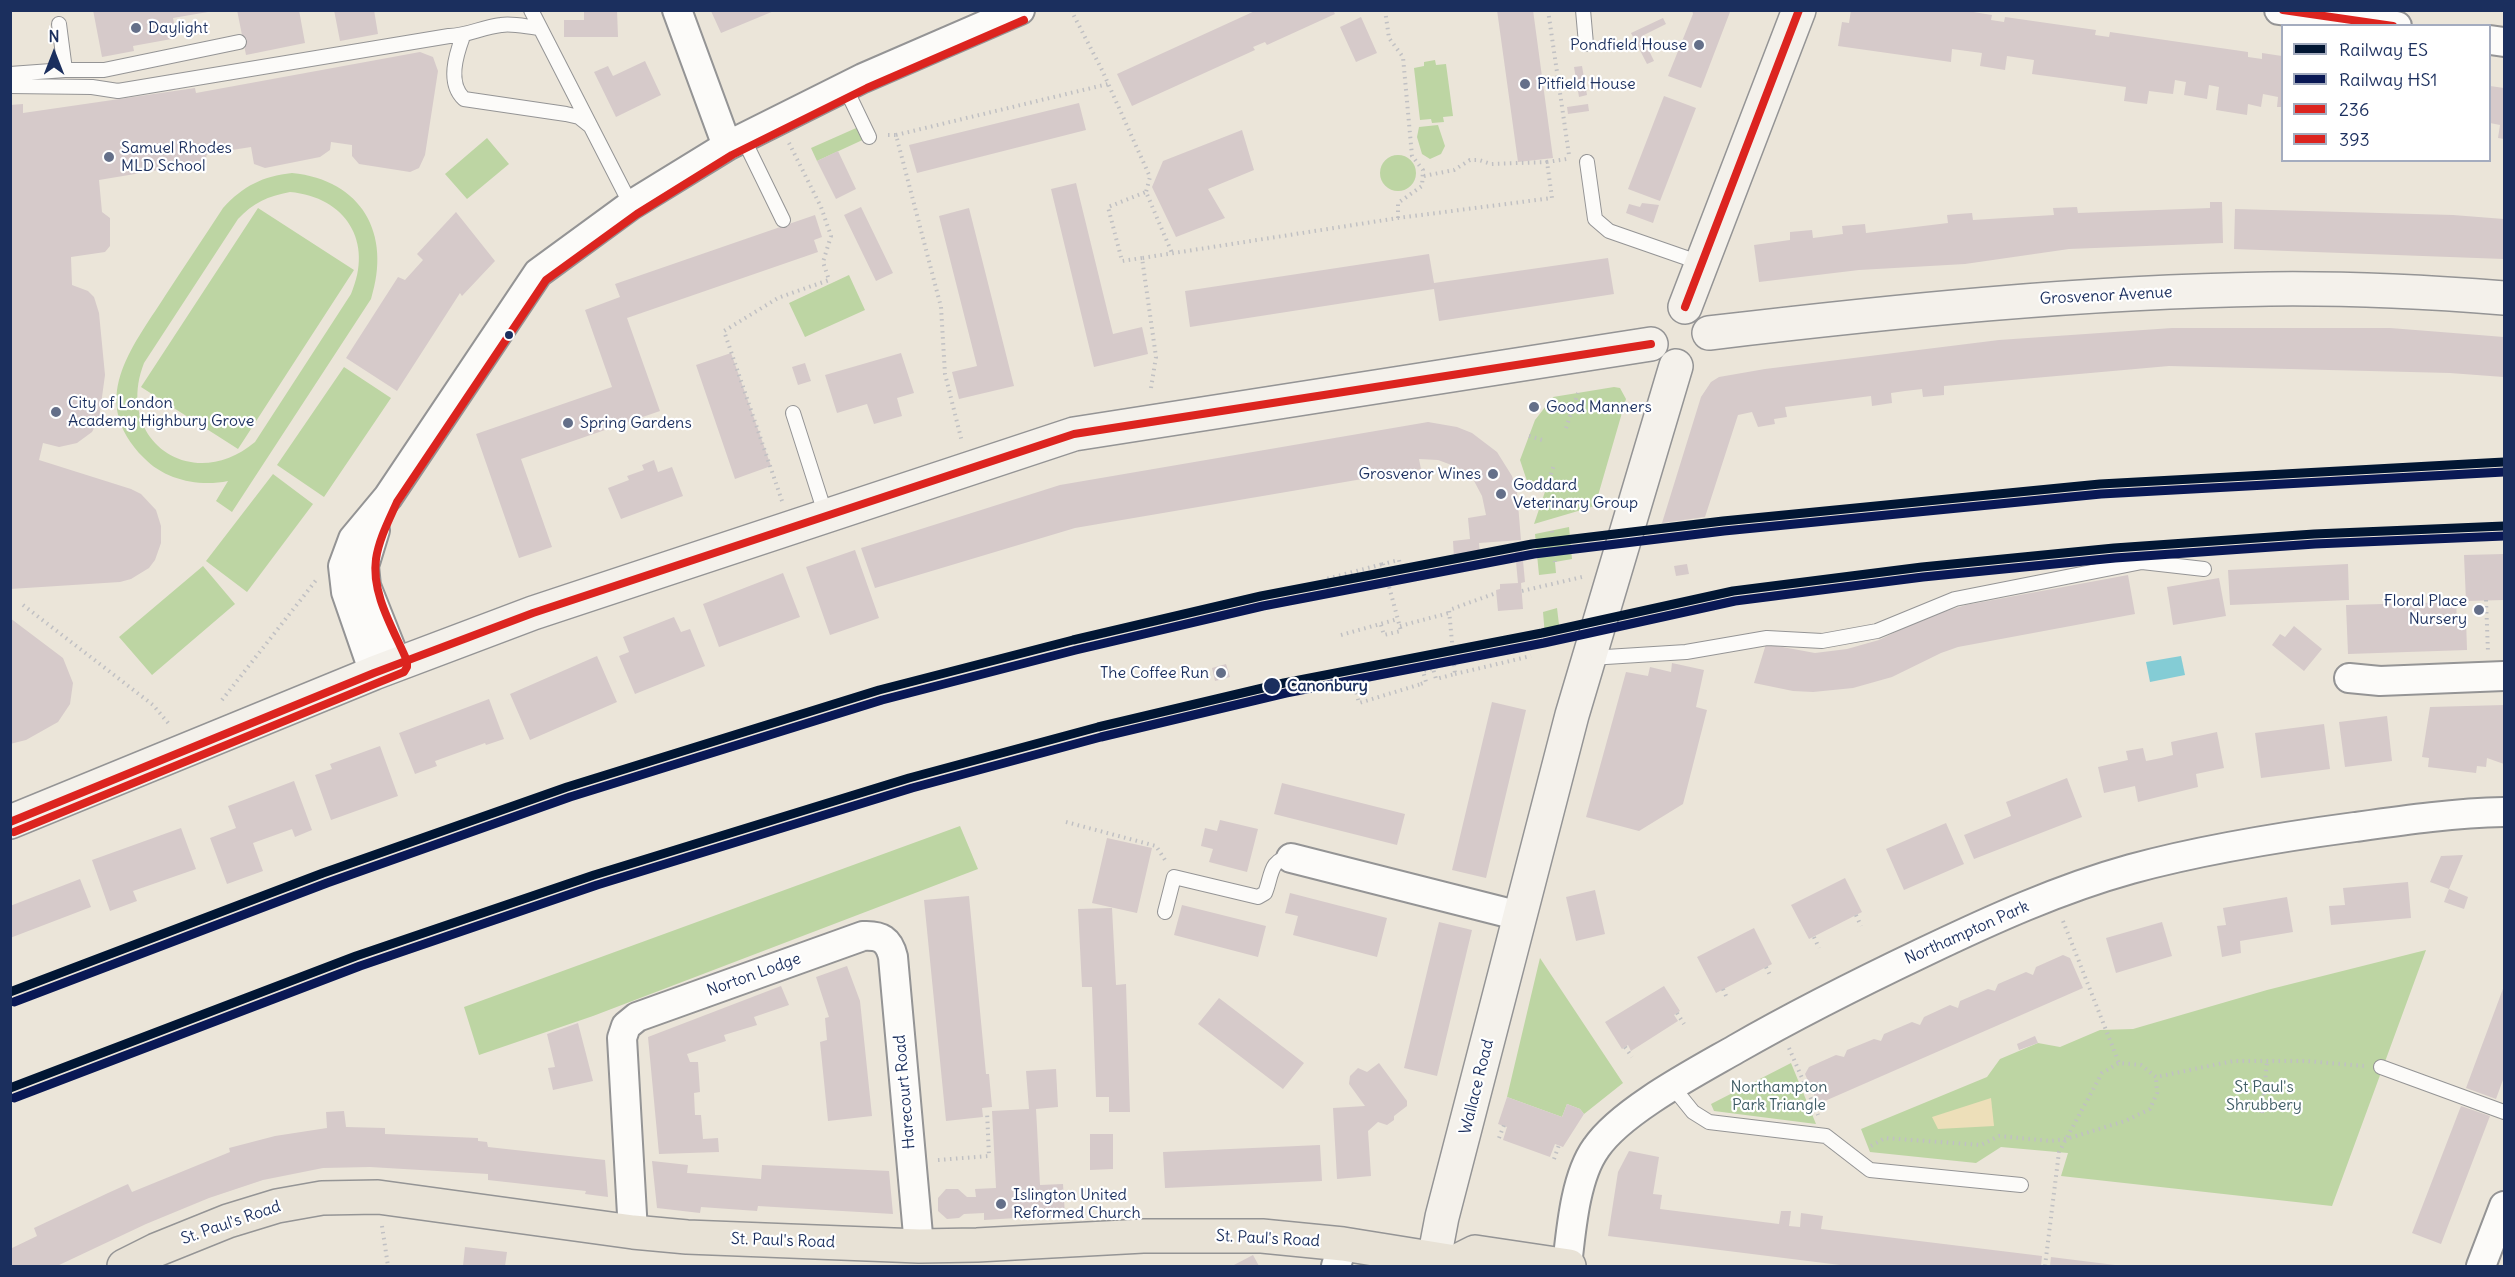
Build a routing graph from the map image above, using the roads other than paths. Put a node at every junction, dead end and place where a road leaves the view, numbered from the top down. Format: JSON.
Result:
{"nodes":[{"id":1,"x":531,"y":10,"type":"edge"},
{"id":2,"x":677,"y":10,"type":"edge"},
{"id":3,"x":1020,"y":10,"type":"edge"},
{"id":4,"x":1583,"y":10,"type":"edge"},
{"id":5,"x":1799,"y":10,"type":"edge"},
{"id":6,"x":2279,"y":10,"type":"edge"},
{"id":7,"x":59,"y":24,"type":"dead end"},
{"id":8,"x":2382,"y":24,"type":"edge"},
{"id":9,"x":539,"y":28,"type":"junction"},
{"id":10,"x":463,"y":36,"type":"junction"},
{"id":11,"x":239,"y":42,"type":"dead end"},
{"id":12,"x":1586,"y":44,"type":"dead end"},
{"id":13,"x":65,"y":70,"type":"junction"},
{"id":14,"x":10,"y":74,"type":"edge"},
{"id":15,"x":10,"y":86,"type":"edge"},
{"id":16,"x":845,"y":87,"type":"junction"},
{"id":17,"x":579,"y":102,"type":"junction"},
{"id":18,"x":566,"y":114,"type":"junction"},
{"id":19,"x":591,"y":127,"type":"junction"},
{"id":20,"x":876,"y":136,"type":"road end"},
{"id":21,"x":735,"y":142,"type":"junction"},
{"id":22,"x":1587,"y":162,"type":"dead end"},
{"id":23,"x":631,"y":205,"type":"junction"},
{"id":24,"x":783,"y":220,"type":"dead end"},
{"id":25,"x":1701,"y":263,"type":"junction"},
{"id":26,"x":2505,"y":298,"type":"edge"},
{"id":27,"x":1685,"y":307,"type":"junction"},
{"id":28,"x":1709,"y":333,"type":"junction"},
{"id":29,"x":1651,"y":344,"type":"junction"},
{"id":30,"x":1676,"y":366,"type":"junction"},
{"id":31,"x":793,"y":413,"type":"dead end"},
{"id":32,"x":826,"y":516,"type":"junction"},
{"id":33,"x":2204,"y":569,"type":"dead end"},
{"id":34,"x":1589,"y":654,"type":"junction"},
{"id":35,"x":2496,"y":665,"type":"edge"},
{"id":36,"x":385,"y":668,"type":"junction"},
{"id":37,"x":2341,"y":674,"type":"dead end"},
{"id":38,"x":2505,"y":812,"type":"edge"},
{"id":39,"x":10,"y":822,"type":"edge"},
{"id":40,"x":1291,"y":858,"type":"joint"},
{"id":41,"x":1165,"y":912,"type":"dead end"},
{"id":42,"x":1520,"y":916,"type":"junction"},
{"id":43,"x":885,"y":939,"type":"joint"},
{"id":44,"x":2381,"y":1067,"type":"road end"},
{"id":45,"x":1672,"y":1086,"type":"junction"},
{"id":46,"x":2505,"y":1112,"type":"edge"},
{"id":47,"x":2021,"y":1185,"type":"dead end"},
{"id":48,"x":2505,"y":1206,"type":"edge"},
{"id":49,"x":633,"y":1232,"type":"junction"},
{"id":50,"x":919,"y":1246,"type":"junction"},
{"id":51,"x":1340,"y":1255,"type":"edge"},
{"id":52,"x":1449,"y":1263,"type":"edge"},
{"id":53,"x":124,"y":1266,"type":"edge"},
{"id":54,"x":1568,"y":1266,"type":"edge"},
{"id":55,"x":2481,"y":1266,"type":"edge"}],
"edges":[{"from":1,"to":9,"type":"lane"},
{"from":2,"to":21,"type":"street"},
{"from":3,"to":16,"type":"street"},
{"from":4,"to":12,"type":"lane"},
{"from":5,"to":25,"type":"street"},
{"from":6,"to":8,"type":"street"},
{"from":7,"to":13,"type":"lane"},
{"from":9,"to":10,"type":"lane"},
{"from":9,"to":17,"type":"lane"},
{"from":10,"to":15,"type":"lane"},
{"from":10,"to":18,"type":"lane"},
{"from":11,"to":13,"type":"lane"},
{"from":13,"to":14,"type":"lane"},
{"from":16,"to":20,"type":"lane"},
{"from":16,"to":21,"type":"street"},
{"from":17,"to":18,"type":"lane"},
{"from":17,"to":19,"type":"lane"},
{"from":18,"to":19,"type":"lane"},
{"from":19,"to":23,"type":"lane"},
{"from":21,"to":23,"type":"street"},
{"from":21,"to":24,"type":"lane"},
{"from":22,"to":25,"type":"lane"},
{"from":23,"to":36,"type":"street"},
{"from":25,"to":27,"type":"street"},
{"from":26,"to":28,"type":"street","name":"Grosvenor Avenue"},
{"from":27,"to":28,"type":"street"},
{"from":27,"to":29,"type":"street"},
{"from":28,"to":30,"type":"street"},
{"from":29,"to":30,"type":"street"},
{"from":29,"to":32,"type":"street"},
{"from":30,"to":34,"type":"street"},
{"from":31,"to":32,"type":"lane"},
{"from":32,"to":36,"type":"street"},
{"from":33,"to":34,"type":"lane"},
{"from":34,"to":42,"type":"street","name":"Wallace Road"},
{"from":35,"to":37,"type":"street"},
{"from":36,"to":39,"type":"street"},
{"from":38,"to":45,"type":"street","name":"Northampton Park"},
{"from":40,"to":41,"type":"lane"},
{"from":40,"to":42,"type":"street"},
{"from":42,"to":52,"type":"street","name":"Wallace Road"},
{"from":43,"to":49,"type":"street","name":"Norton Lodge"},
{"from":43,"to":50,"type":"street","name":"Harecourt Road"},
{"from":44,"to":46,"type":"lane"},
{"from":45,"to":47,"type":"lane"},
{"from":45,"to":54,"type":"street","name":"Northampton Park"},
{"from":48,"to":55,"type":"street"},
{"from":49,"to":50,"type":"main road","name":"St. Paul's Road"},
{"from":49,"to":53,"type":"main road","name":"St. Paul's Road"},
{"from":50,"to":51,"type":"main road","name":"St. Paul's Road"},
{"from":51,"to":52,"type":"main road","name":"St. Paul's Road"},
{"from":52,"to":54,"type":"main road","name":"St. Paul's Road"}]}
